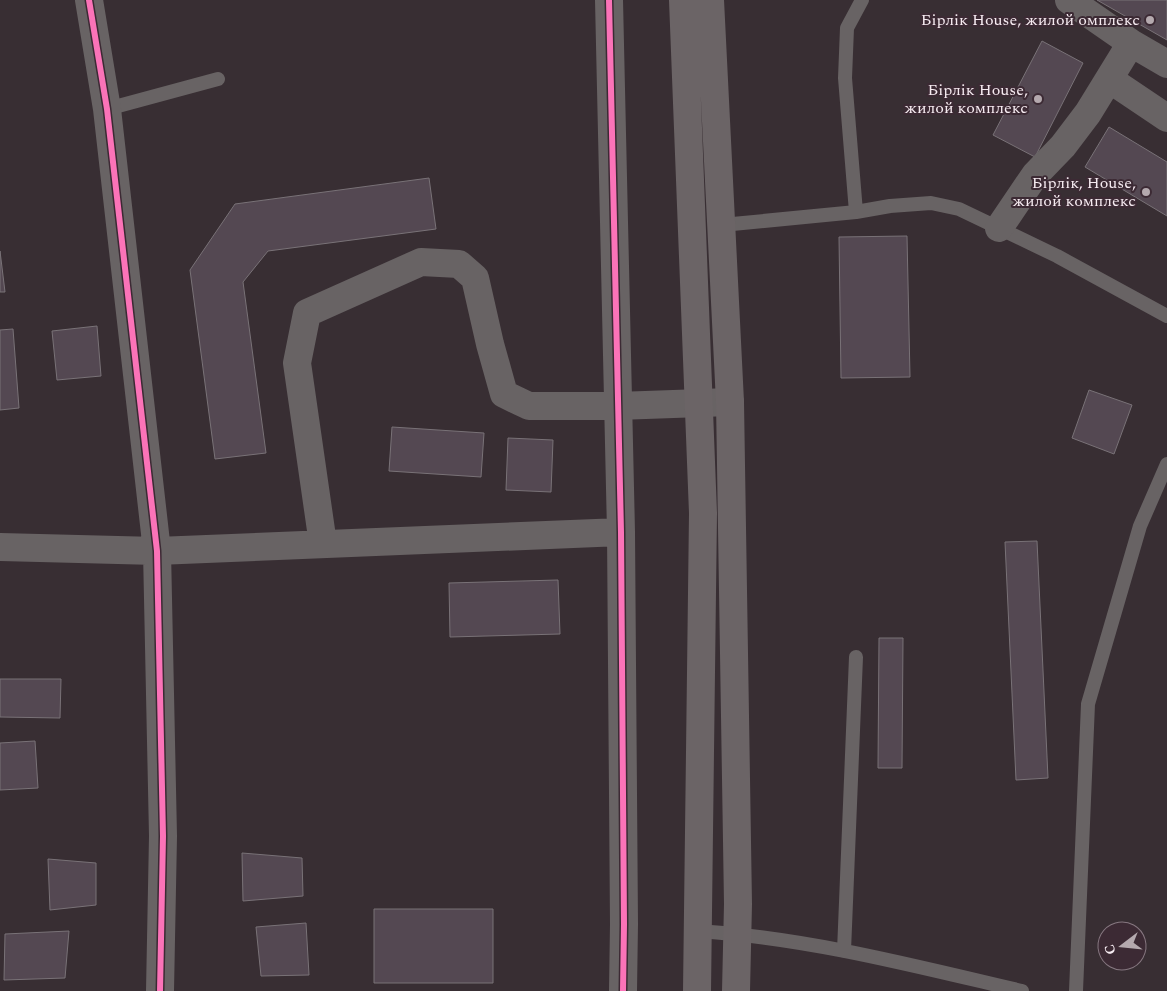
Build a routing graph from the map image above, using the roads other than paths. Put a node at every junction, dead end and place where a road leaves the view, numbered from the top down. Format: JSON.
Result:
{"nodes":[{"id":1,"x":89,"y":0,"type":"edge"},
{"id":2,"x":609,"y":0,"type":"edge"},
{"id":3,"x":683,"y":0,"type":"edge"},
{"id":4,"x":710,"y":0,"type":"edge"},
{"id":5,"x":862,"y":0,"type":"edge"},
{"id":6,"x":1069,"y":0,"type":"edge"},
{"id":7,"x":1131,"y":44,"type":"junction"},
{"id":8,"x":1167,"y":64,"type":"edge"},
{"id":9,"x":218,"y":79,"type":"dead end"},
{"id":10,"x":1109,"y":79,"type":"junction"},
{"id":11,"x":107,"y":109,"type":"junction"},
{"id":12,"x":1167,"y":118,"type":"edge"},
{"id":13,"x":856,"y":212,"type":"junction"},
{"id":14,"x":722,"y":225,"type":"junction"},
{"id":15,"x":999,"y":228,"type":"junction"},
{"id":16,"x":1167,"y":316,"type":"edge"},
{"id":17,"x":730,"y":402,"type":"junction"},
{"id":18,"x":700,"y":403,"type":"junction"},
{"id":19,"x":617,"y":406,"type":"junction"},
{"id":20,"x":1167,"y":464,"type":"edge"},
{"id":21,"x":622,"y":532,"type":"junction"},
{"id":22,"x":323,"y":544,"type":"junction"},
{"id":23,"x":0,"y":547,"type":"edge"},
{"id":24,"x":157,"y":551,"type":"junction"},
{"id":25,"x":856,"y":656,"type":"dead end"},
{"id":26,"x":698,"y":931,"type":"junction"},
{"id":27,"x":737,"y":933,"type":"junction"},
{"id":28,"x":844,"y":951,"type":"junction"},
{"id":29,"x":160,"y":991,"type":"edge"},
{"id":30,"x":622,"y":991,"type":"edge"},
{"id":31,"x":697,"y":991,"type":"edge"},
{"id":32,"x":736,"y":991,"type":"edge"},
{"id":33,"x":1022,"y":991,"type":"edge"},
{"id":34,"x":1076,"y":991,"type":"edge"}],
"edges":[{"from":1,"to":11,"type":"street"},
{"from":2,"to":19,"type":"street"},
{"from":3,"to":18,"type":"main road"},
{"from":4,"to":14,"type":"main road"},
{"from":5,"to":13,"type":"lane"},
{"from":6,"to":7,"type":"street"},
{"from":7,"to":8,"type":"street"},
{"from":7,"to":10,"type":"street"},
{"from":9,"to":11,"type":"lane"},
{"from":10,"to":12,"type":"street"},
{"from":10,"to":15,"type":"street"},
{"from":11,"to":24,"type":"street"},
{"from":13,"to":14,"type":"lane"},
{"from":13,"to":15,"type":"lane"},
{"from":14,"to":17,"type":"main road"},
{"from":15,"to":16,"type":"lane"},
{"from":17,"to":18,"type":"street"},
{"from":17,"to":27,"type":"main road"},
{"from":18,"to":19,"type":"street"},
{"from":18,"to":26,"type":"main road"},
{"from":19,"to":21,"type":"street"},
{"from":19,"to":22,"type":"street"},
{"from":20,"to":34,"type":"lane"},
{"from":21,"to":22,"type":"street"},
{"from":21,"to":30,"type":"street"},
{"from":22,"to":24,"type":"street"},
{"from":23,"to":24,"type":"street"},
{"from":24,"to":29,"type":"street"},
{"from":25,"to":28,"type":"lane"},
{"from":26,"to":27,"type":"lane"},
{"from":26,"to":31,"type":"main road"},
{"from":27,"to":28,"type":"lane"},
{"from":27,"to":32,"type":"main road"},
{"from":28,"to":33,"type":"lane"}]}
